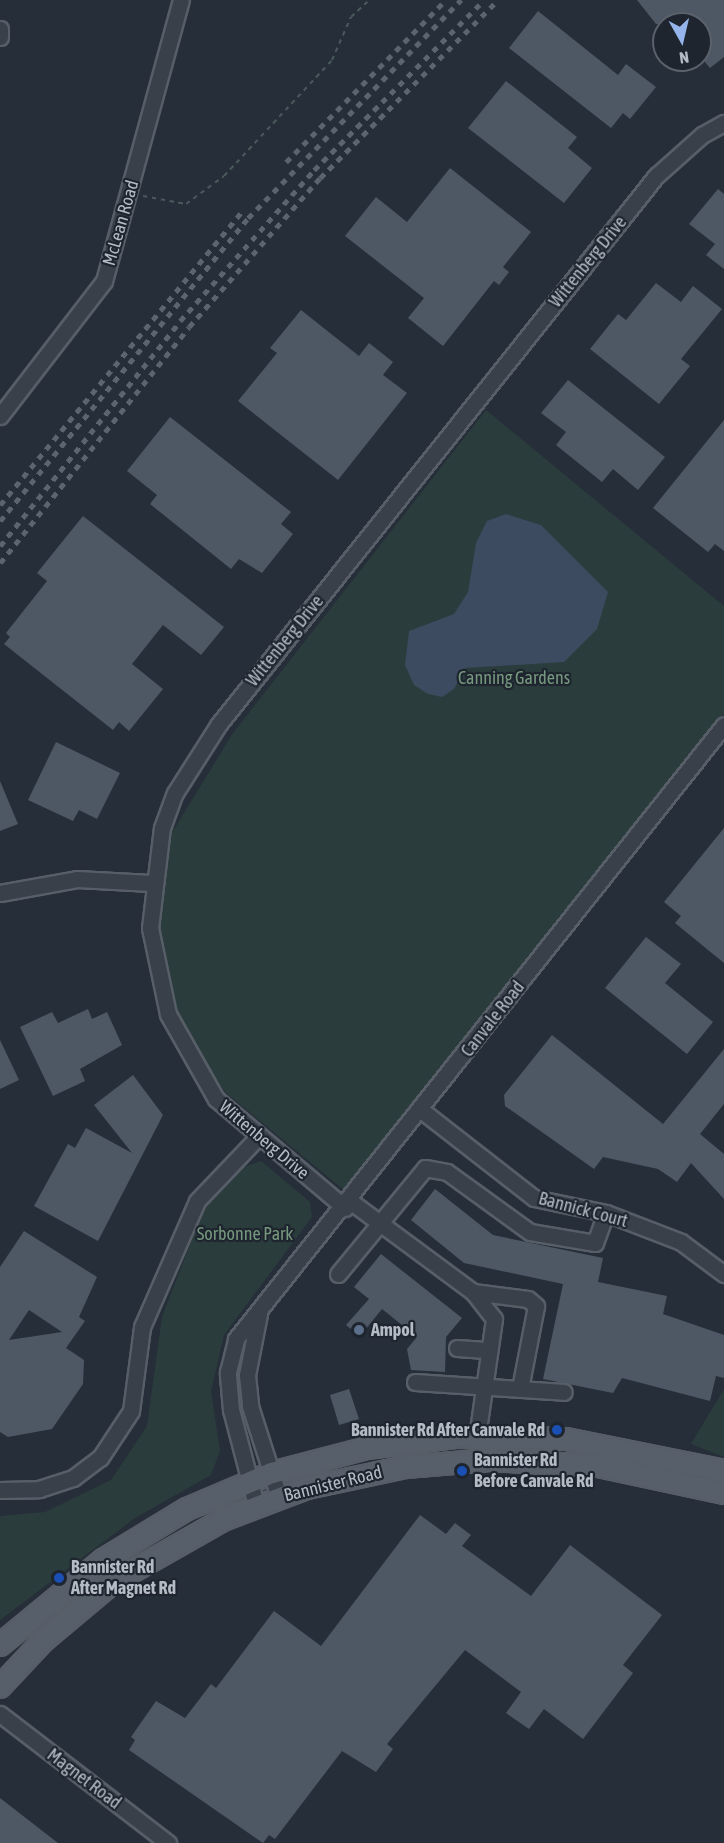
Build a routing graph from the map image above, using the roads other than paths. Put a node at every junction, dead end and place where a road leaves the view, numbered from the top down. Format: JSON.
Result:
{"nodes":[{"id":1,"x":181,"y":0,"type":"edge"},
{"id":2,"x":0,"y":29,"type":"edge"},
{"id":3,"x":0,"y":37,"type":"edge"},
{"id":4,"x":724,"y":123,"type":"edge"},
{"id":5,"x":0,"y":416,"type":"edge"},
{"id":6,"x":724,"y":725,"type":"edge"},
{"id":7,"x":151,"y":883,"type":"junction"},
{"id":8,"x":0,"y":893,"type":"edge"},
{"id":9,"x":421,"y":1110,"type":"junction"},
{"id":10,"x":258,"y":1137,"type":"junction"},
{"id":11,"x":348,"y":1205,"type":"junction"},
{"id":12,"x":606,"y":1213,"type":"junction"},
{"id":13,"x":378,"y":1223,"type":"junction"},
{"id":14,"x":338,"y":1274,"type":"dead end"},
{"id":15,"x":724,"y":1274,"type":"edge"},
{"id":16,"x":473,"y":1292,"type":"junction"},
{"id":17,"x":260,"y":1311,"type":"junction"},
{"id":18,"x":457,"y":1348,"type":"dead end"},
{"id":19,"x":489,"y":1350,"type":"junction"},
{"id":20,"x":415,"y":1382,"type":"dead end"},
{"id":21,"x":482,"y":1385,"type":"junction"},
{"id":22,"x":520,"y":1388,"type":"junction"},
{"id":23,"x":564,"y":1392,"type":"dead end"},
{"id":24,"x":477,"y":1437,"type":"junction"},
{"id":25,"x":724,"y":1471,"type":"edge"},
{"id":26,"x":272,"y":1473,"type":"junction"},
{"id":27,"x":248,"y":1481,"type":"junction"},
{"id":28,"x":0,"y":1490,"type":"edge"},
{"id":29,"x":724,"y":1493,"type":"edge"},
{"id":30,"x":279,"y":1497,"type":"junction"},
{"id":31,"x":256,"y":1505,"type":"junction"},
{"id":32,"x":0,"y":1645,"type":"edge"},
{"id":33,"x":0,"y":1687,"type":"edge"},
{"id":34,"x":0,"y":1714,"type":"edge"},
{"id":35,"x":168,"y":1843,"type":"edge"}],
"edges":[{"from":1,"to":5,"type":"street","name":"McLean Road"},
{"from":2,"to":3,"type":"street"},
{"from":4,"to":7,"type":"street","name":"Wittenberg Drive"},
{"from":6,"to":9,"type":"street","name":"Canvale Road"},
{"from":7,"to":8,"type":"street"},
{"from":7,"to":10,"type":"street","name":"Wittenberg Drive"},
{"from":9,"to":11,"type":"street","name":"Canvale Road"},
{"from":9,"to":12,"type":"street","name":"Bannick Court"},
{"from":10,"to":11,"type":"street","name":"Wittenberg Drive"},
{"from":10,"to":28,"type":"street"},
{"from":11,"to":13,"type":"street","name":"Wittenberg Drive"},
{"from":11,"to":17,"type":"street","name":"Canvale Road"},
{"from":12,"to":13,"type":"street"},
{"from":12,"to":15,"type":"street","name":"Bannick Court"},
{"from":13,"to":14,"type":"street"},
{"from":13,"to":16,"type":"street","name":"Wittenberg Drive"},
{"from":16,"to":19,"type":"street"},
{"from":16,"to":22,"type":"street"},
{"from":17,"to":26,"type":"street","name":"Canvale Road"},
{"from":17,"to":27,"type":"street","name":"Canvale Road"},
{"from":18,"to":19,"type":"street"},
{"from":19,"to":21,"type":"street"},
{"from":20,"to":21,"type":"street"},
{"from":21,"to":22,"type":"street"},
{"from":21,"to":24,"type":"street"},
{"from":22,"to":23,"type":"street"},
{"from":24,"to":25,"type":"main road","name":"Bannister Road"},
{"from":24,"to":26,"type":"main road","name":"Bannister Road"},
{"from":26,"to":27,"type":"main road","name":"Bannister Road"},
{"from":26,"to":30,"type":"street","name":"Canvale Road"},
{"from":27,"to":31,"type":"street","name":"Canvale Road"},
{"from":27,"to":32,"type":"main road","name":"Bannister Road"},
{"from":29,"to":30,"type":"main road","name":"Bannister Road"},
{"from":30,"to":31,"type":"main road","name":"Bannister Road"},
{"from":31,"to":33,"type":"main road","name":"Bannister Road"},
{"from":34,"to":35,"type":"street","name":"Magnet Road"}]}
